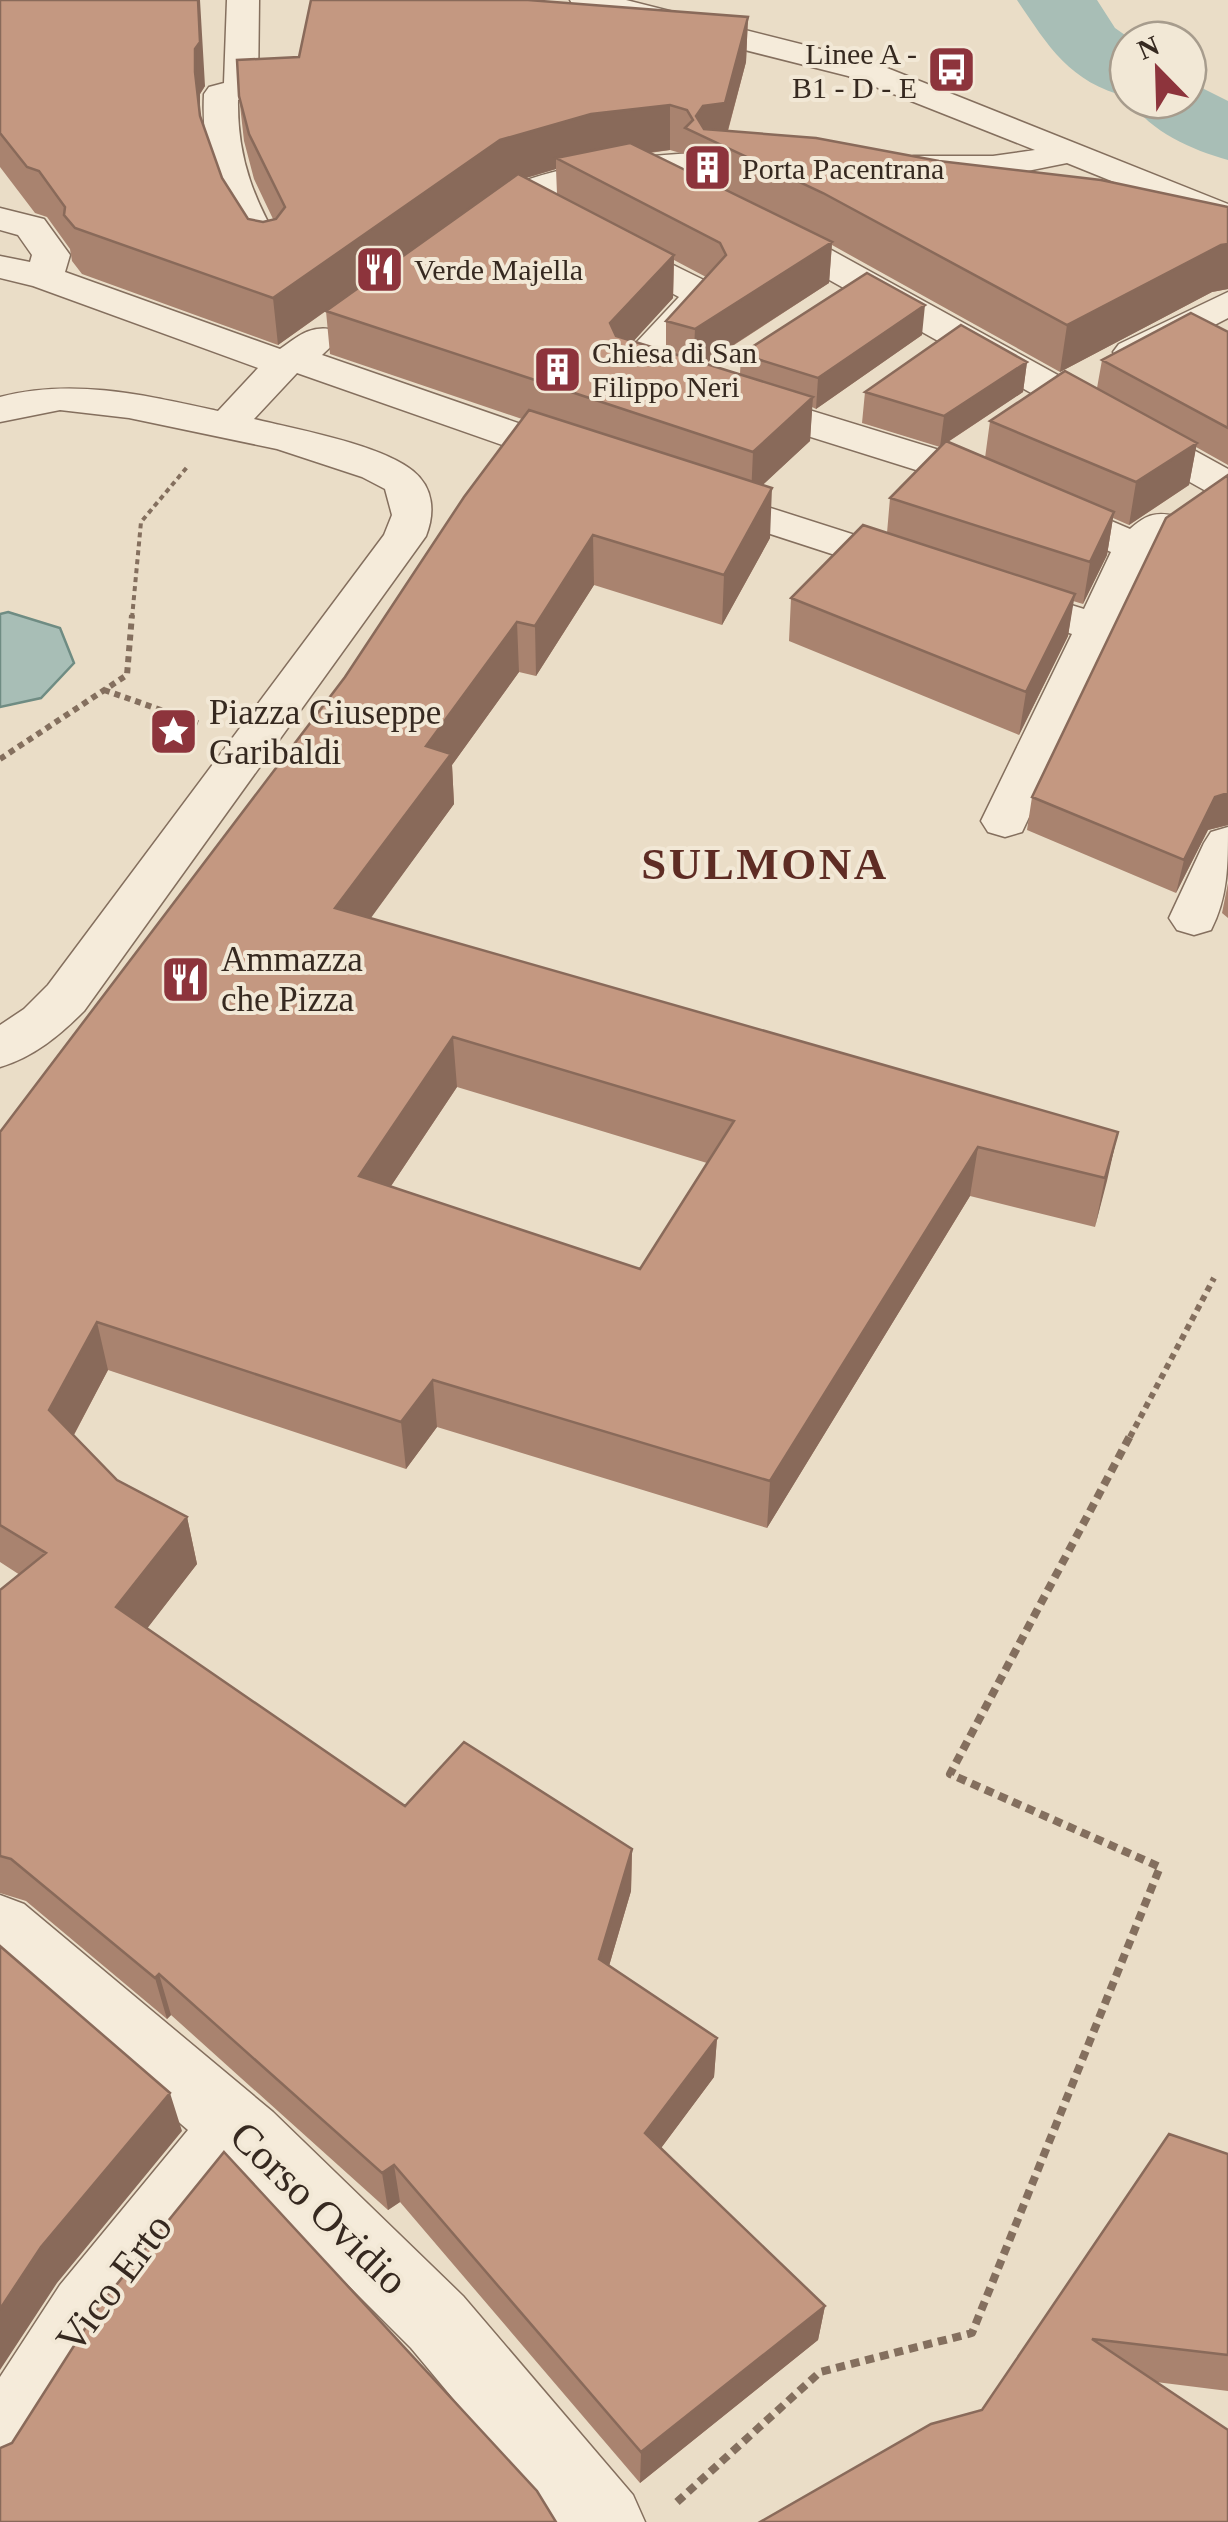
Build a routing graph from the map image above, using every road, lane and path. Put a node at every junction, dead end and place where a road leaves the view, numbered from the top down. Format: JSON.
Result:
{"nodes":[{"id":1,"x":243,"y":0,"type":"edge"},
{"id":2,"x":586,"y":0,"type":"edge"},
{"id":3,"x":1069,"y":150,"type":"junction"},
{"id":4,"x":884,"y":166,"type":"edge"},
{"id":5,"x":0,"y":192,"type":"edge"},
{"id":6,"x":518,"y":196,"type":"junction"},
{"id":7,"x":1228,"y":217,"type":"edge"},
{"id":8,"x":16,"y":223,"type":"edge"},
{"id":9,"x":446,"y":247,"type":"edge"},
{"id":10,"x":267,"y":253,"type":"edge"},
{"id":11,"x":0,"y":267,"type":"edge"},
{"id":12,"x":44,"y":277,"type":"junction"},
{"id":13,"x":864,"y":282,"type":"junction"},
{"id":14,"x":1228,"y":303,"type":"edge"},
{"id":15,"x":831,"y":304,"type":"edge"},
{"id":16,"x":354,"y":314,"type":"edge"},
{"id":17,"x":288,"y":361,"type":"junction"},
{"id":18,"x":731,"y":368,"type":"edge"},
{"id":19,"x":698,"y":390,"type":"junction"},
{"id":20,"x":861,"y":400,"type":"dead end"},
{"id":21,"x":1042,"y":400,"type":"junction"},
{"id":22,"x":0,"y":410,"type":"edge"},
{"id":23,"x":224,"y":427,"type":"junction"},
{"id":24,"x":821,"y":429,"type":"junction"},
{"id":25,"x":615,"y":470,"type":"edge"},
{"id":26,"x":1226,"y":485,"type":"edge"},
{"id":27,"x":670,"y":488,"type":"edge"},
{"id":28,"x":1135,"y":547,"type":"junction"},
{"id":29,"x":1096,"y":627,"type":"junction"},
{"id":30,"x":104,"y":690,"type":"junction"},
{"id":31,"x":258,"y":736,"type":"junction"},
{"id":32,"x":0,"y":759,"type":"edge"},
{"id":33,"x":1005,"y":821,"type":"dead end"},
{"id":34,"x":1228,"y":843,"type":"edge"},
{"id":35,"x":1194,"y":918,"type":"dead end"},
{"id":36,"x":0,"y":1048,"type":"edge"},
{"id":37,"x":1214,"y":1278,"type":"dead end"},
{"id":38,"x":0,"y":1926,"type":"edge"},
{"id":39,"x":236,"y":2127,"type":"junction"},
{"id":40,"x":0,"y":2446,"type":"edge"},
{"id":41,"x":637,"y":2516,"type":"edge"}],
"edges":[{"from":1,"to":10,"type":"street"},
{"from":2,"to":3,"type":"street"},
{"from":3,"to":4,"type":"street"},
{"from":3,"to":7,"type":"street"},
{"from":5,"to":8,"type":"street"},
{"from":6,"to":9,"type":"street"},
{"from":6,"to":13,"type":"street"},
{"from":6,"to":19,"type":"street"},
{"from":8,"to":12,"type":"street"},
{"from":11,"to":12,"type":"street"},
{"from":12,"to":17,"type":"street"},
{"from":13,"to":15,"type":"street"},
{"from":13,"to":21,"type":"street"},
{"from":14,"to":21,"type":"street"},
{"from":16,"to":17,"type":"street"},
{"from":17,"to":23,"type":"street"},
{"from":17,"to":25,"type":"street"},
{"from":18,"to":19,"type":"street"},
{"from":19,"to":24,"type":"street"},
{"from":20,"to":24,"type":"street"},
{"from":21,"to":26,"type":"street"},
{"from":22,"to":23,"type":"street"},
{"from":23,"to":30,"type":"path"},
{"from":23,"to":31,"type":"street"},
{"from":24,"to":28,"type":"street"},
{"from":26,"to":28,"type":"street"},
{"from":27,"to":29,"type":"street"},
{"from":28,"to":29,"type":"street"},
{"from":29,"to":33,"type":"street"},
{"from":30,"to":31,"type":"path"},
{"from":30,"to":32,"type":"path"},
{"from":31,"to":36,"type":"street"},
{"from":34,"to":35,"type":"street"},
{"from":37,"to":41,"type":"path"},
{"from":38,"to":39,"type":"street","name":"Corso Ovidio"},
{"from":39,"to":40,"type":"street","name":"Vico Erto"},
{"from":39,"to":41,"type":"street","name":"Corso Ovidio"}]}
